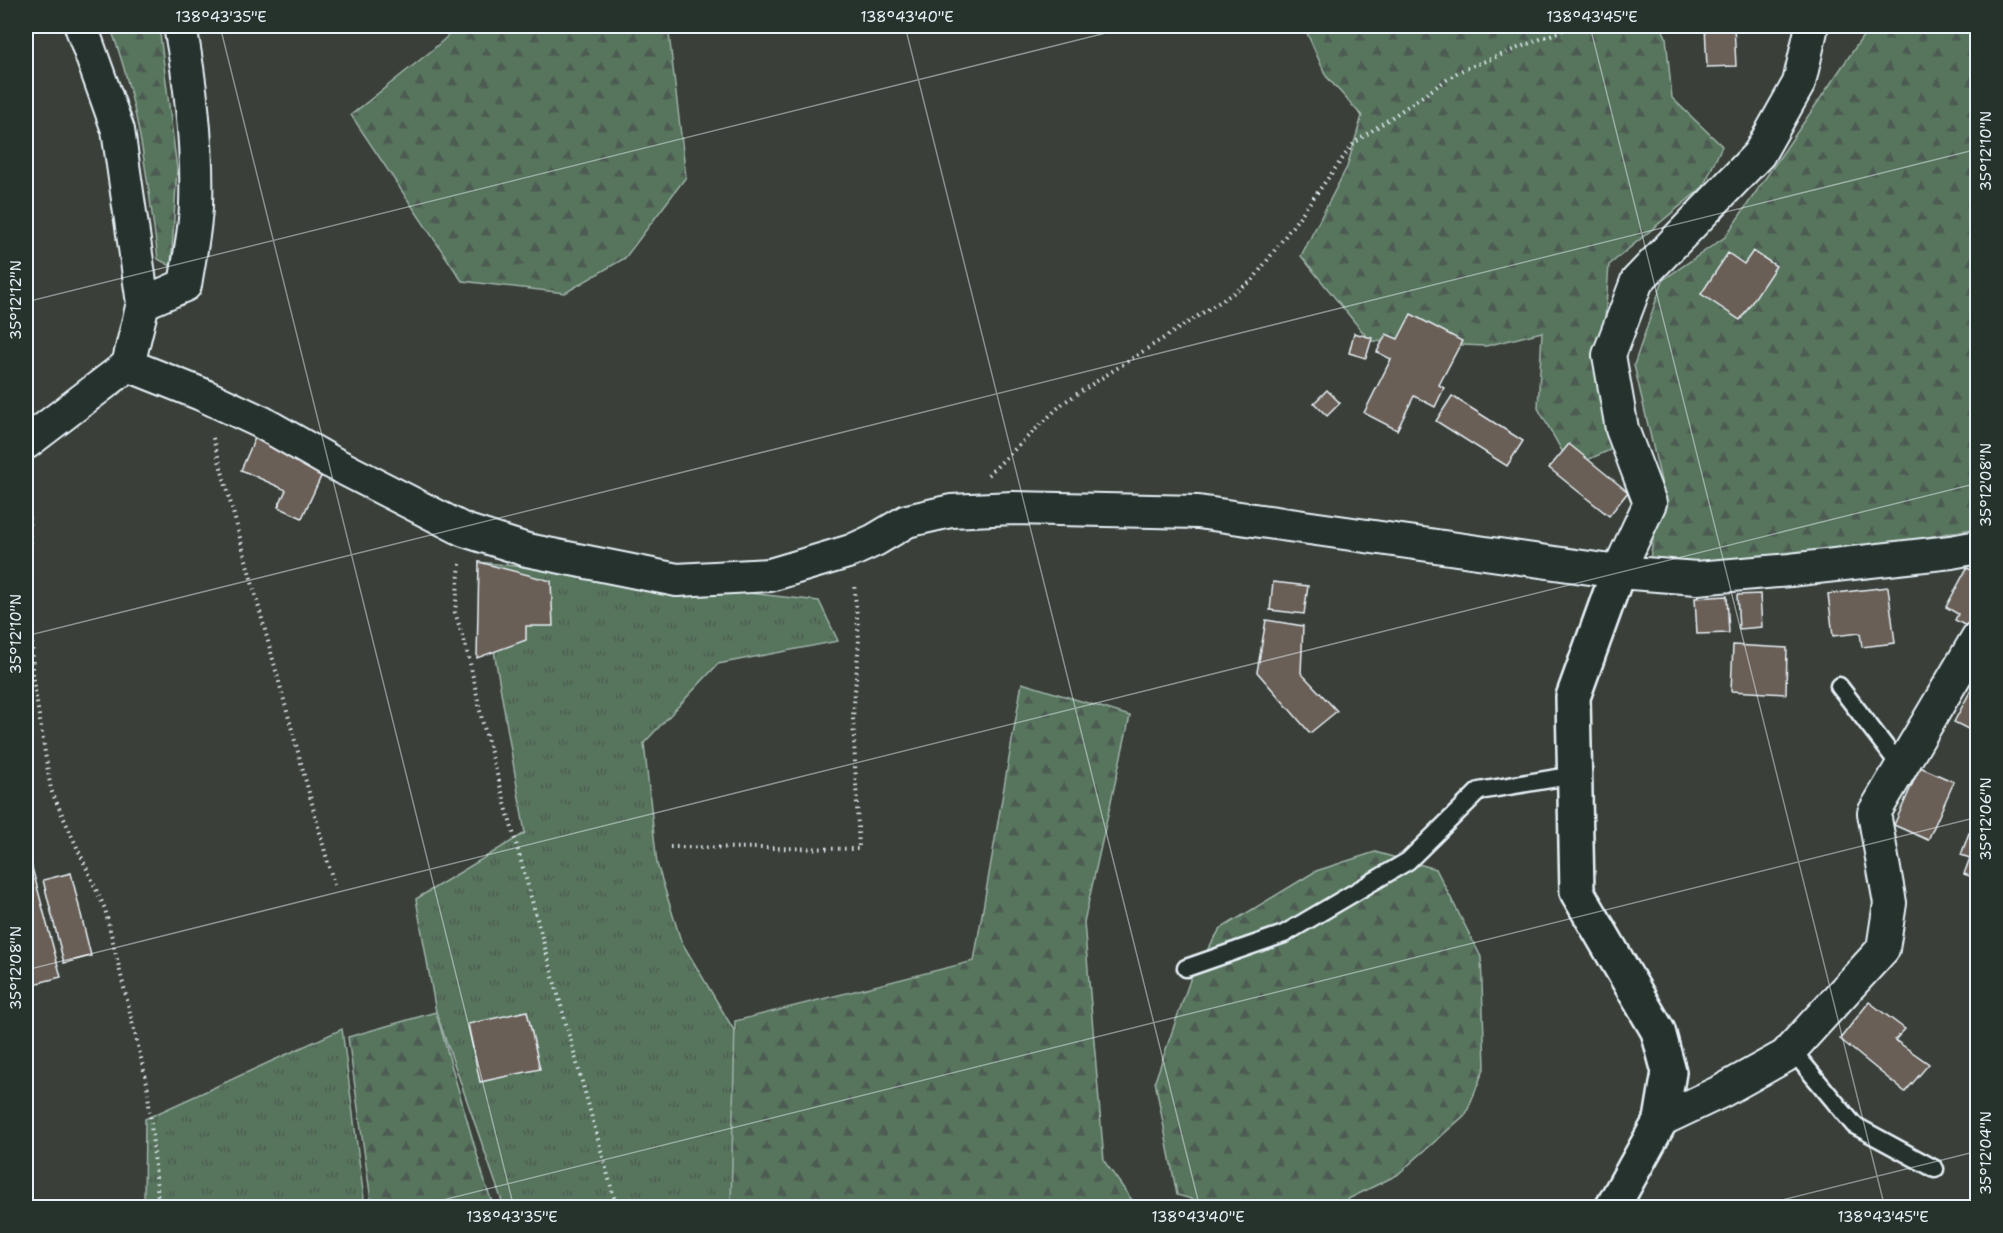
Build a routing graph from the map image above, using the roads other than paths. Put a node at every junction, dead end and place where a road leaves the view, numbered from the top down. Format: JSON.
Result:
{"nodes":[{"id":1,"x":81,"y":26,"type":"edge"},
{"id":2,"x":180,"y":26,"type":"edge"},
{"id":3,"x":1812,"y":26,"type":"edge"},
{"id":4,"x":143,"y":303,"type":"junction"},
{"id":5,"x":128,"y":365,"type":"junction"},
{"id":6,"x":26,"y":442,"type":"edge"},
{"id":7,"x":1977,"y":547,"type":"edge"},
{"id":8,"x":1618,"y":572,"type":"junction"},
{"id":9,"x":1977,"y":637,"type":"edge"},
{"id":10,"x":1839,"y":687,"type":"dead end"},
{"id":11,"x":1901,"y":767,"type":"junction"},
{"id":12,"x":1575,"y":775,"type":"junction"},
{"id":13,"x":1186,"y":968,"type":"dead end"},
{"id":14,"x":1791,"y":1049,"type":"junction"},
{"id":15,"x":1661,"y":1120,"type":"junction"},
{"id":16,"x":1935,"y":1169,"type":"dead end"},
{"id":17,"x":1612,"y":1208,"type":"edge"}],
"edges":[{"from":1,"to":4,"type":"street"},
{"from":2,"to":4,"type":"street"},
{"from":3,"to":8,"type":"street"},
{"from":4,"to":5,"type":"street"},
{"from":5,"to":6,"type":"street"},
{"from":5,"to":8,"type":"street"},
{"from":7,"to":8,"type":"street"},
{"from":8,"to":12,"type":"street"},
{"from":9,"to":11,"type":"street"},
{"from":10,"to":11,"type":"lane"},
{"from":11,"to":14,"type":"street"},
{"from":12,"to":13,"type":"lane"},
{"from":12,"to":15,"type":"street"},
{"from":14,"to":15,"type":"street"},
{"from":14,"to":16,"type":"lane"},
{"from":15,"to":17,"type":"street"}]}
